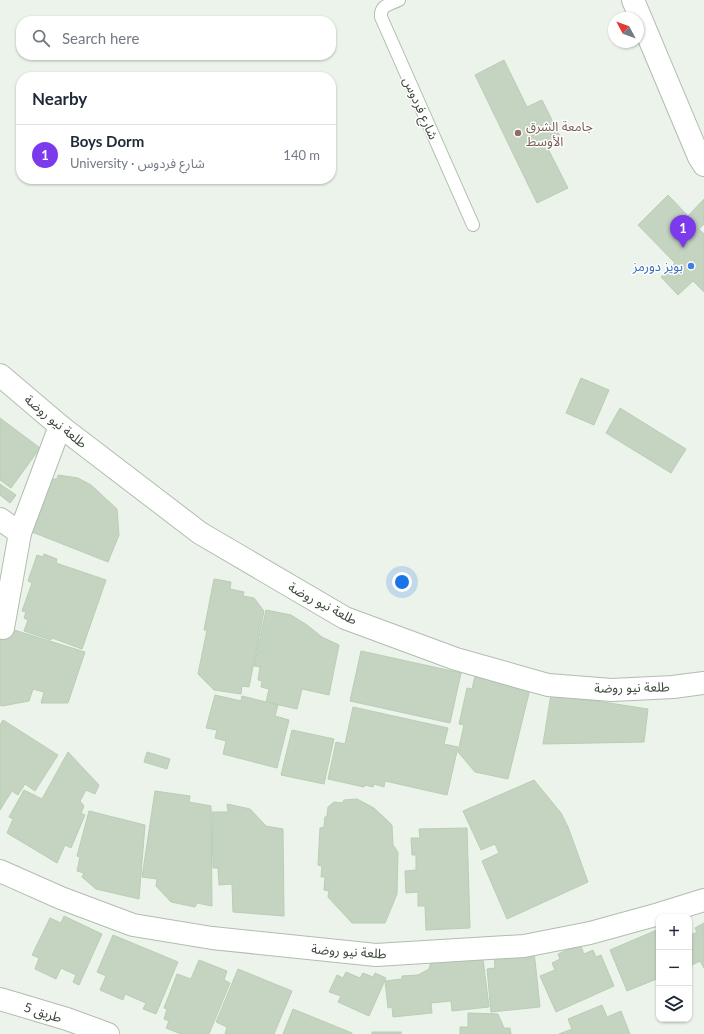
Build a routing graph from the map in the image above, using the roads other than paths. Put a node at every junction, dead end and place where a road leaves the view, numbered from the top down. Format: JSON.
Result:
{"nodes":[{"id":1,"x":399,"y":0,"type":"edge"},
{"id":2,"x":633,"y":0,"type":"edge"},
{"id":3,"x":704,"y":165,"type":"edge"},
{"id":4,"x":473,"y":225,"type":"dead end"},
{"id":5,"x":0,"y":375,"type":"edge"},
{"id":6,"x":60,"y":426,"type":"junction"},
{"id":7,"x":0,"y":519,"type":"edge"},
{"id":8,"x":20,"y":533,"type":"junction"},
{"id":9,"x":3,"y":628,"type":"dead end"},
{"id":10,"x":704,"y":683,"type":"edge"},
{"id":11,"x":0,"y":871,"type":"edge"},
{"id":12,"x":704,"y":900,"type":"edge"},
{"id":13,"x":0,"y":999,"type":"edge"},
{"id":14,"x":108,"y":1034,"type":"edge"}],
"edges":[{"from":1,"to":4,"type":"lane","name":"شارع فردوس"},
{"from":2,"to":3,"type":"street"},
{"from":5,"to":6,"type":"street","name":"طلعة نيو روضة"},
{"from":6,"to":8,"type":"street"},
{"from":6,"to":10,"type":"street","name":"طلعة نيو روضة"},
{"from":7,"to":8,"type":"street"},
{"from":8,"to":9,"type":"street"},
{"from":11,"to":12,"type":"street","name":"طلعة نيو روضة"},
{"from":13,"to":14,"type":"street","name":"طريق 5"}]}
